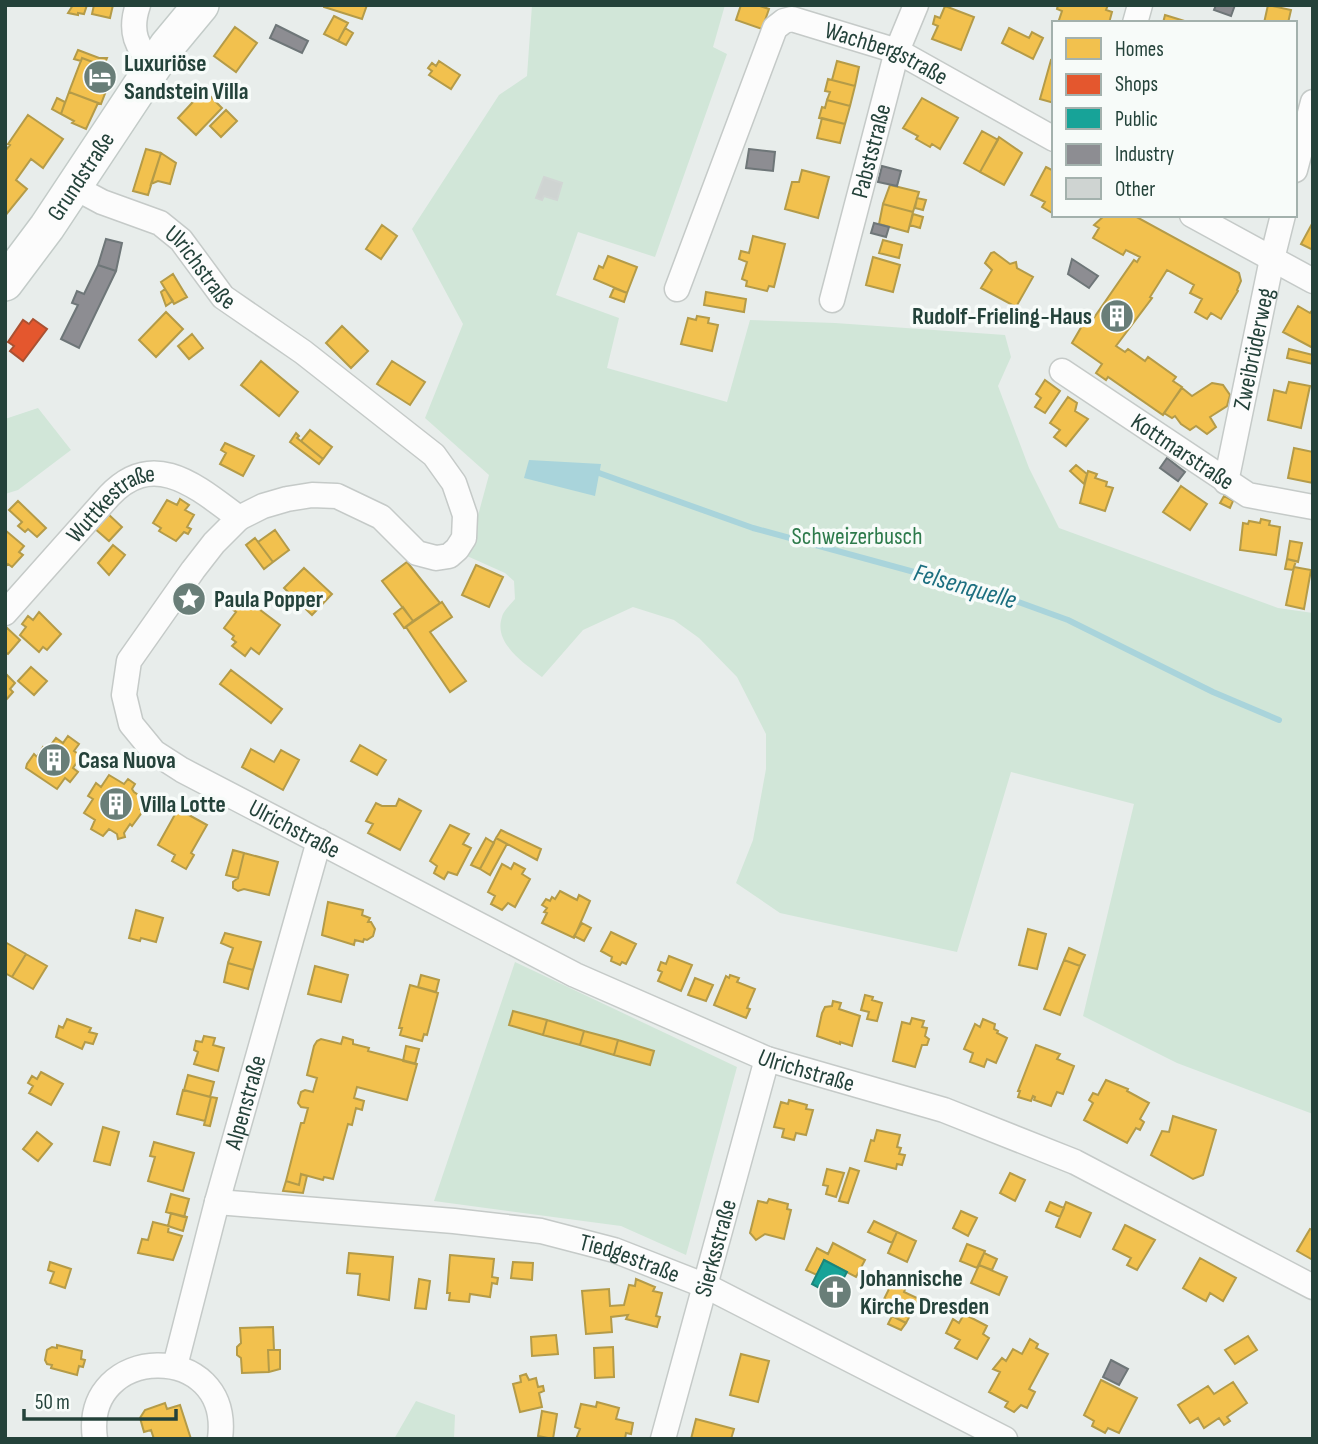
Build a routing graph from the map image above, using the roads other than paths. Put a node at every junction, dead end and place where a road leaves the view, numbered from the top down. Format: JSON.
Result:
{"nodes":[{"id":1,"x":138,"y":5,"type":"edge"},
{"id":2,"x":201,"y":5,"type":"edge"},
{"id":3,"x":916,"y":5,"type":"edge"},
{"id":4,"x":897,"y":51,"type":"junction"},
{"id":5,"x":155,"y":66,"type":"junction"},
{"id":6,"x":1313,"y":102,"type":"edge"},
{"id":7,"x":1052,"y":138,"type":"edge"},
{"id":8,"x":1297,"y":162,"type":"edge"},
{"id":9,"x":74,"y":187,"type":"junction"},
{"id":10,"x":1196,"y":217,"type":"edge"},
{"id":11,"x":1283,"y":217,"type":"edge"},
{"id":12,"x":1272,"y":260,"type":"junction"},
{"id":13,"x":1313,"y":281,"type":"edge"},
{"id":14,"x":5,"y":283,"type":"edge"},
{"id":15,"x":677,"y":289,"type":"dead end"},
{"id":16,"x":832,"y":300,"type":"dead end"},
{"id":17,"x":1062,"y":370,"type":"dead end"},
{"id":18,"x":1226,"y":482,"type":"junction"},
{"id":19,"x":1313,"y":507,"type":"edge"},
{"id":20,"x":239,"y":518,"type":"junction"},
{"id":21,"x":5,"y":613,"type":"edge"},
{"id":22,"x":318,"y":841,"type":"junction"},
{"id":23,"x":767,"y":1059,"type":"junction"},
{"id":24,"x":217,"y":1202,"type":"junction"},
{"id":25,"x":706,"y":1286,"type":"junction"},
{"id":26,"x":1313,"y":1287,"type":"edge"},
{"id":27,"x":175,"y":1366,"type":"junction"},
{"id":28,"x":95,"y":1439,"type":"edge"},
{"id":29,"x":220,"y":1439,"type":"edge"},
{"id":30,"x":663,"y":1439,"type":"edge"},
{"id":31,"x":1005,"y":1439,"type":"edge"}],
"edges":[{"from":1,"to":5,"type":"street"},
{"from":2,"to":5,"type":"main road","name":"Grundstraße"},
{"from":3,"to":4,"type":"street","name":"Pabststraße"},
{"from":4,"to":7,"type":"street","name":"Wachbergstraße"},
{"from":4,"to":15,"type":"street","name":"Wachbergstraße"},
{"from":4,"to":16,"type":"street","name":"Pabststraße"},
{"from":5,"to":9,"type":"main road","name":"Grundstraße"},
{"from":6,"to":8,"type":"street"},
{"from":9,"to":14,"type":"main road","name":"Grundstraße"},
{"from":9,"to":20,"type":"street","name":"Ulrichstraße"},
{"from":10,"to":12,"type":"street"},
{"from":11,"to":12,"type":"street","name":"Zweibrüderweg"},
{"from":12,"to":13,"type":"street"},
{"from":12,"to":18,"type":"street","name":"Zweibrüderweg"},
{"from":17,"to":18,"type":"street","name":"Kottmarstraße"},
{"from":18,"to":19,"type":"street","name":"Kottmarstraße"},
{"from":20,"to":21,"type":"street","name":"Wuttkestraße"},
{"from":20,"to":22,"type":"street","name":"Ulrichstraße"},
{"from":22,"to":23,"type":"street","name":"Ulrichstraße"},
{"from":22,"to":24,"type":"street","name":"Alpenstraße"},
{"from":23,"to":25,"type":"street","name":"Sierksstraße"},
{"from":23,"to":26,"type":"street","name":"Ulrichstraße"},
{"from":24,"to":25,"type":"street","name":"Tiedgestraße"},
{"from":24,"to":27,"type":"street","name":"Alpenstraße"},
{"from":25,"to":30,"type":"street","name":"Sierksstraße"},
{"from":25,"to":31,"type":"street","name":"Tiedgestraße"},
{"from":27,"to":28,"type":"street"},
{"from":27,"to":29,"type":"street"}]}
